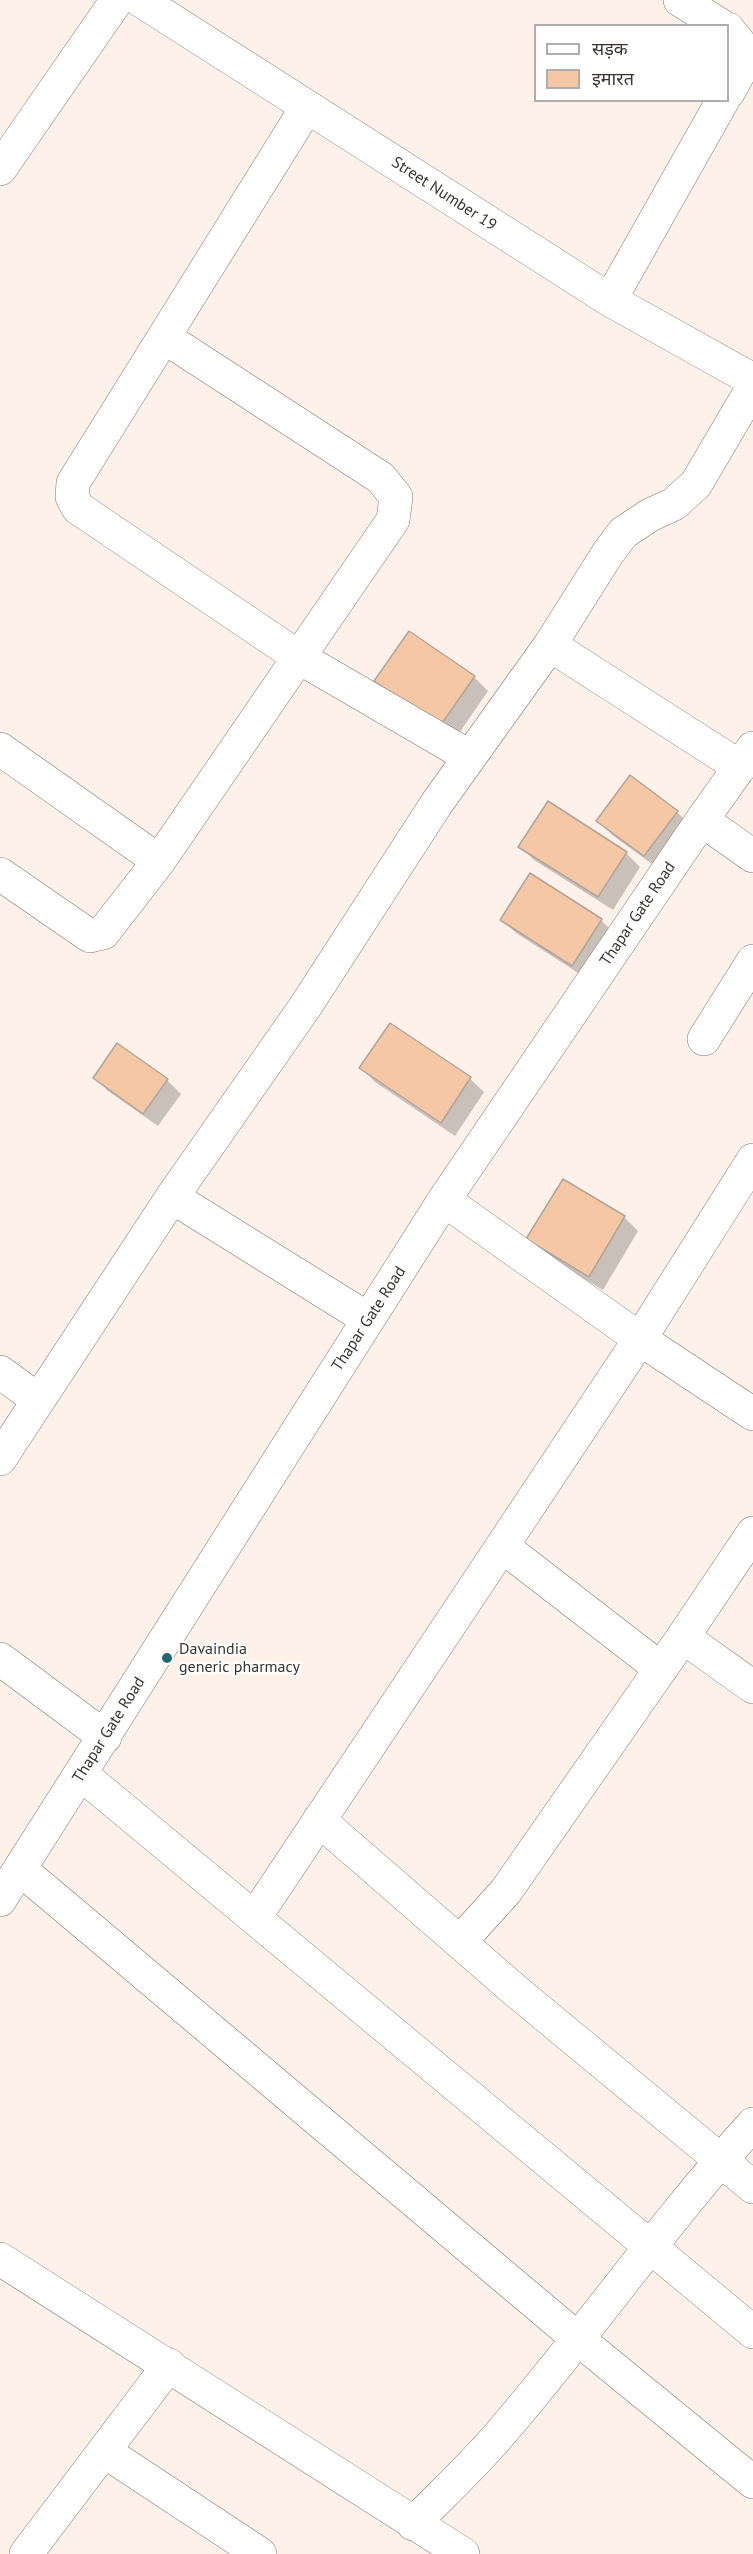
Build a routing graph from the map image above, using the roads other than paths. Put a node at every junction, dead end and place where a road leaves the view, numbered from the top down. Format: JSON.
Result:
{"nodes":[{"id":1,"x":117,"y":0,"type":"edge"},
{"id":2,"x":140,"y":0,"type":"edge"},
{"id":3,"x":680,"y":0,"type":"edge"},
{"id":4,"x":719,"y":24,"type":"edge"},
{"id":5,"x":729,"y":30,"type":"edge"},
{"id":6,"x":729,"y":91,"type":"edge"},
{"id":7,"x":722,"y":102,"type":"edge"},
{"id":8,"x":307,"y":107,"type":"junction"},
{"id":9,"x":0,"y":169,"type":"edge"},
{"id":10,"x":609,"y":300,"type":"junction"},
{"id":11,"x":164,"y":337,"type":"junction"},
{"id":12,"x":753,"y":380,"type":"edge"},
{"id":13,"x":753,"y":387,"type":"edge"},
{"id":14,"x":550,"y":645,"type":"junction"},
{"id":15,"x":300,"y":658,"type":"junction"},
{"id":16,"x":0,"y":749,"type":"edge"},
{"id":17,"x":470,"y":757,"type":"junction"},
{"id":18,"x":746,"y":758,"type":"edge"},
{"id":19,"x":702,"y":820,"type":"junction"},
{"id":20,"x":753,"y":856,"type":"edge"},
{"id":21,"x":159,"y":861,"type":"junction"},
{"id":22,"x":0,"y":874,"type":"edge"},
{"id":23,"x":753,"y":961,"type":"edge"},
{"id":24,"x":704,"y":1040,"type":"dead end"},
{"id":25,"x":753,"y":1160,"type":"edge"},
{"id":26,"x":172,"y":1197,"type":"junction"},
{"id":27,"x":444,"y":1200,"type":"junction"},
{"id":28,"x":368,"y":1319,"type":"junction"},
{"id":29,"x":640,"y":1339,"type":"junction"},
{"id":30,"x":0,"y":1372,"type":"edge"},
{"id":31,"x":37,"y":1399,"type":"junction"},
{"id":32,"x":753,"y":1414,"type":"edge"},
{"id":33,"x":0,"y":1459,"type":"edge"},
{"id":34,"x":753,"y":1533,"type":"edge"},
{"id":35,"x":502,"y":1546,"type":"junction"},
{"id":36,"x":683,"y":1637,"type":"junction"},
{"id":37,"x":0,"y":1659,"type":"edge"},
{"id":38,"x":661,"y":1669,"type":"junction"},
{"id":39,"x":753,"y":1687,"type":"edge"},
{"id":40,"x":105,"y":1737,"type":"junction"},
{"id":41,"x":81,"y":1774,"type":"junction"},
{"id":42,"x":319,"y":1820,"type":"junction"},
{"id":43,"x":20,"y":1869,"type":"junction"},
{"id":44,"x":0,"y":1900,"type":"edge"},
{"id":45,"x":255,"y":1917,"type":"junction"},
{"id":46,"x":460,"y":1942,"type":"junction"},
{"id":47,"x":753,"y":2124,"type":"edge"},
{"id":48,"x":720,"y":2160,"type":"junction"},
{"id":49,"x":753,"y":2187,"type":"edge"},
{"id":50,"x":648,"y":2247,"type":"junction"},
{"id":51,"x":0,"y":2259,"type":"edge"},
{"id":52,"x":753,"y":2332,"type":"edge"},
{"id":53,"x":578,"y":2339,"type":"junction"},
{"id":54,"x":169,"y":2365,"type":"junction"},
{"id":55,"x":104,"y":2451,"type":"junction"},
{"id":56,"x":753,"y":2482,"type":"edge"},
{"id":57,"x":413,"y":2524,"type":"junction"},
{"id":58,"x":26,"y":2554,"type":"edge"},
{"id":59,"x":260,"y":2554,"type":"edge"},
{"id":60,"x":463,"y":2554,"type":"edge"}],
"edges":[{"from":1,"to":9,"type":"street"},
{"from":2,"to":8,"type":"street","name":"Street Number 19"},
{"from":3,"to":4,"type":"street"},
{"from":5,"to":6,"type":"street"},
{"from":7,"to":10,"type":"street"},
{"from":8,"to":10,"type":"street","name":"Street Number 19"},
{"from":8,"to":11,"type":"street"},
{"from":10,"to":12,"type":"street","name":"Street Number 19"},
{"from":11,"to":15,"type":"street"},
{"from":11,"to":15,"type":"street"},
{"from":13,"to":14,"type":"street"},
{"from":14,"to":17,"type":"street"},
{"from":14,"to":18,"type":"street"},
{"from":15,"to":17,"type":"street"},
{"from":15,"to":21,"type":"street"},
{"from":16,"to":21,"type":"street"},
{"from":17,"to":26,"type":"street"},
{"from":18,"to":19,"type":"street","name":"Thapar Gate Road"},
{"from":19,"to":20,"type":"street"},
{"from":19,"to":27,"type":"street","name":"Thapar Gate Road"},
{"from":21,"to":22,"type":"street"},
{"from":23,"to":24,"type":"street"},
{"from":25,"to":29,"type":"street"},
{"from":26,"to":28,"type":"street"},
{"from":26,"to":31,"type":"street"},
{"from":27,"to":28,"type":"street","name":"Thapar Gate Road"},
{"from":27,"to":29,"type":"street"},
{"from":28,"to":40,"type":"street","name":"Thapar Gate Road"},
{"from":29,"to":32,"type":"street"},
{"from":29,"to":35,"type":"street"},
{"from":30,"to":31,"type":"street"},
{"from":31,"to":33,"type":"street"},
{"from":34,"to":36,"type":"street"},
{"from":35,"to":38,"type":"street"},
{"from":35,"to":42,"type":"street"},
{"from":36,"to":38,"type":"street"},
{"from":36,"to":39,"type":"street"},
{"from":37,"to":40,"type":"street"},
{"from":38,"to":46,"type":"street"},
{"from":40,"to":41,"type":"street","name":"Thapar Gate Road"},
{"from":41,"to":43,"type":"street","name":"Thapar Gate Road"},
{"from":41,"to":45,"type":"street"},
{"from":42,"to":45,"type":"street"},
{"from":42,"to":46,"type":"street"},
{"from":43,"to":44,"type":"street","name":"Thapar Gate Road"},
{"from":43,"to":53,"type":"street"},
{"from":45,"to":50,"type":"street"},
{"from":46,"to":48,"type":"street"},
{"from":47,"to":48,"type":"street"},
{"from":48,"to":49,"type":"street"},
{"from":48,"to":50,"type":"street"},
{"from":50,"to":52,"type":"street"},
{"from":50,"to":53,"type":"street"},
{"from":51,"to":54,"type":"street"},
{"from":53,"to":56,"type":"street"},
{"from":53,"to":57,"type":"street"},
{"from":54,"to":55,"type":"street"},
{"from":54,"to":57,"type":"street"},
{"from":55,"to":58,"type":"street"},
{"from":55,"to":59,"type":"street"},
{"from":57,"to":60,"type":"street"}]}
